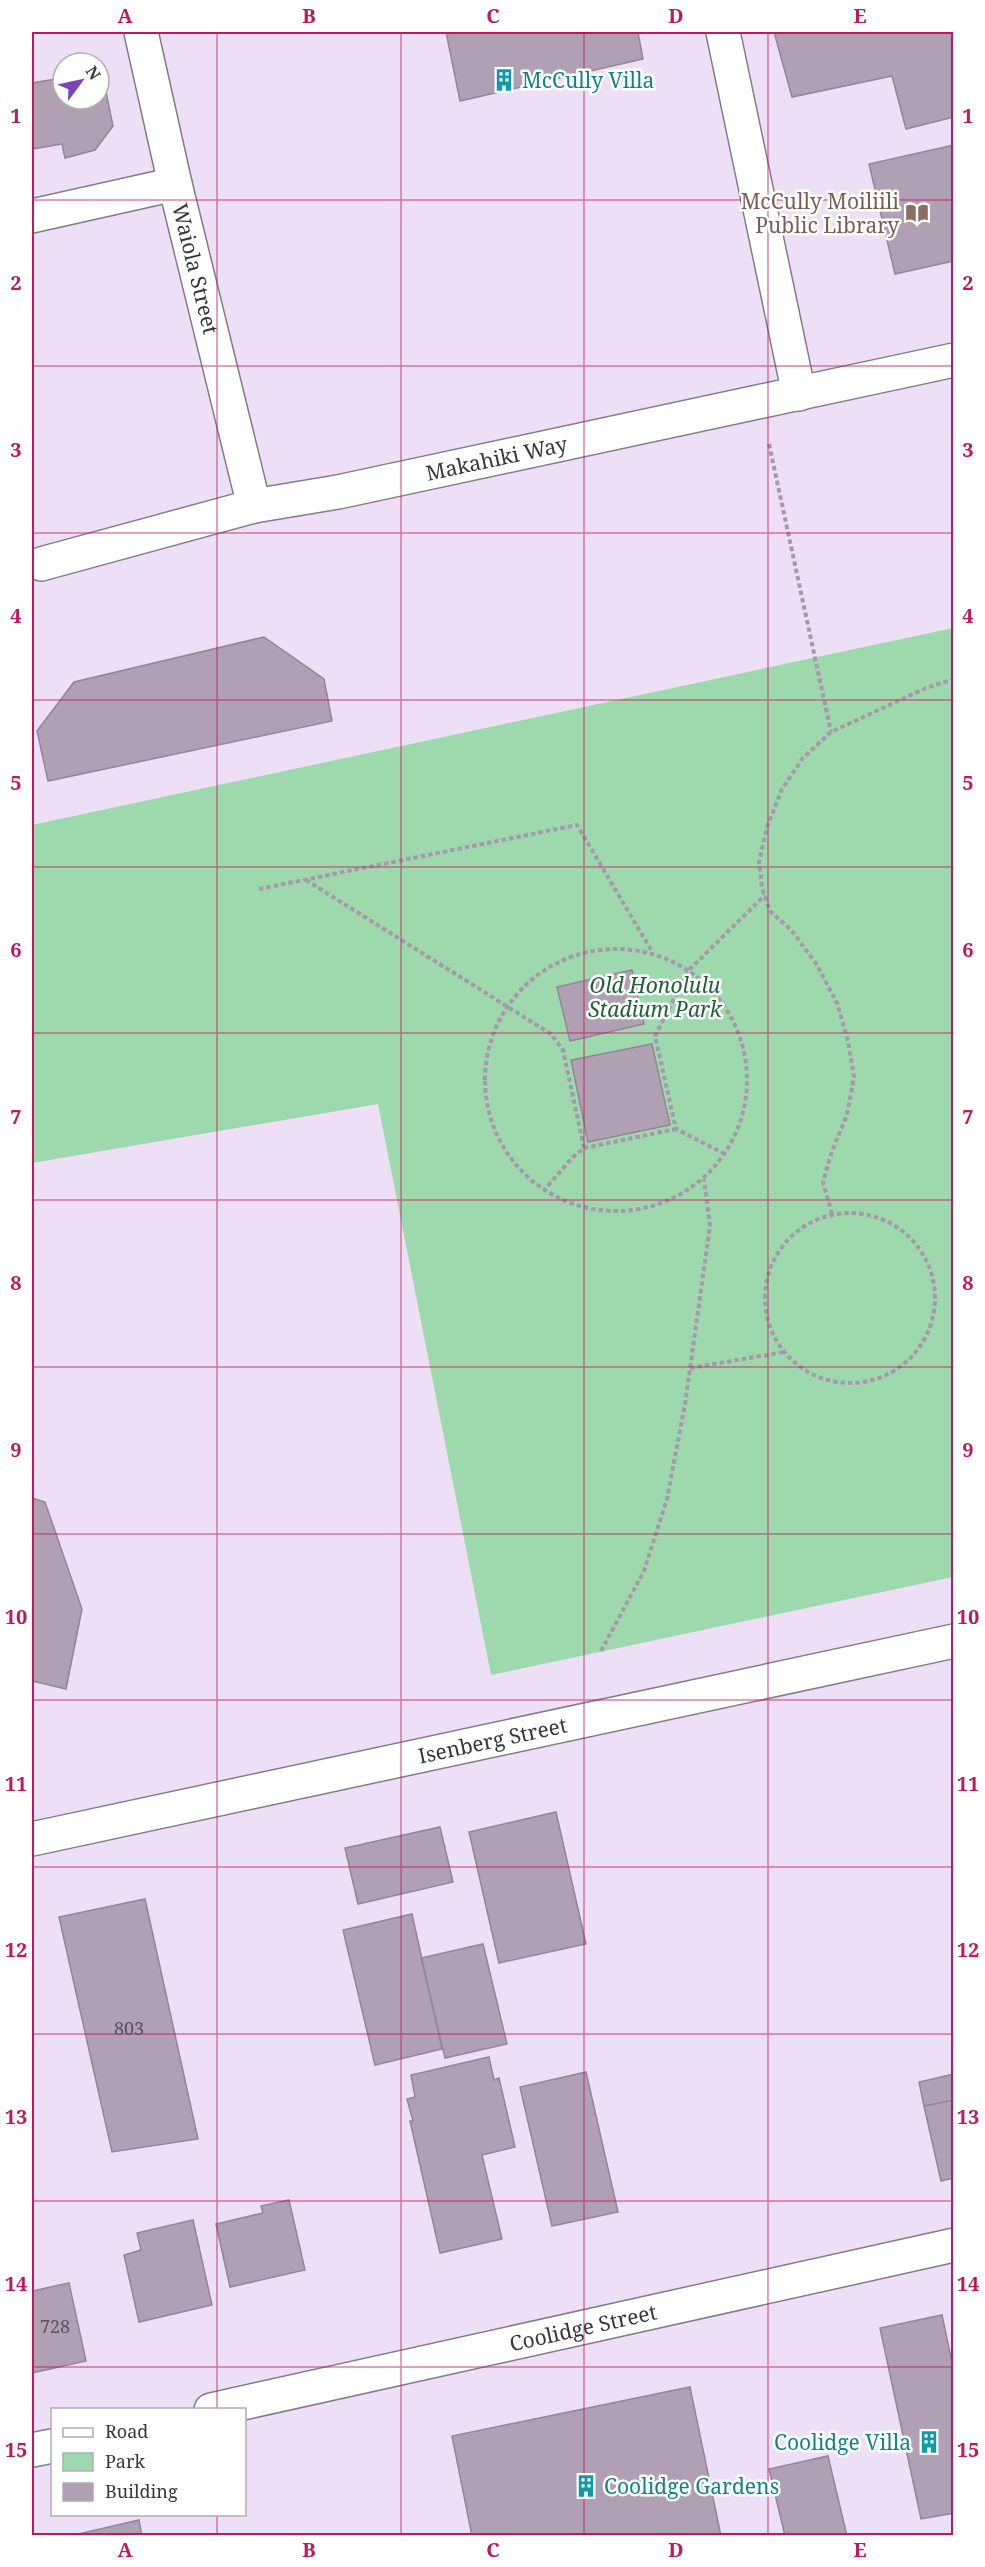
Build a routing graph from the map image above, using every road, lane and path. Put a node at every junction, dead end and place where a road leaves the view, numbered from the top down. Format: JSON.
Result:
{"nodes":[{"id":1,"x":141,"y":32,"type":"edge"},
{"id":2,"x":723,"y":32,"type":"edge"},
{"id":3,"x":175,"y":184,"type":"junction"},
{"id":4,"x":32,"y":216,"type":"edge"},
{"id":5,"x":954,"y":360,"type":"edge"},
{"id":6,"x":799,"y":394,"type":"junction"},
{"id":7,"x":769,"y":444,"type":"dead end"},
{"id":8,"x":254,"y":506,"type":"junction"},
{"id":9,"x":40,"y":564,"type":"dead end"},
{"id":10,"x":954,"y":679,"type":"edge"},
{"id":11,"x":831,"y":732,"type":"junction"},
{"id":12,"x":306,"y":880,"type":"junction"},
{"id":13,"x":260,"y":889,"type":"dead end"},
{"id":14,"x":765,"y":895,"type":"junction"},
{"id":15,"x":654,"y":954,"type":"junction"},
{"id":16,"x":688,"y":971,"type":"junction"},
{"id":17,"x":505,"y":1006,"type":"junction"},
{"id":18,"x":676,"y":1129,"type":"junction"},
{"id":19,"x":584,"y":1148,"type":"junction"},
{"id":20,"x":725,"y":1154,"type":"junction"},
{"id":21,"x":704,"y":1179,"type":"junction"},
{"id":22,"x":545,"y":1190,"type":"junction"},
{"id":23,"x":832,"y":1214,"type":"junction"},
{"id":24,"x":785,"y":1352,"type":"junction"},
{"id":25,"x":690,"y":1368,"type":"junction"},
{"id":26,"x":954,"y":1641,"type":"edge"},
{"id":27,"x":602,"y":1651,"type":"dead end"},
{"id":28,"x":32,"y":1839,"type":"edge"},
{"id":29,"x":954,"y":2245,"type":"edge"},
{"id":30,"x":217,"y":2408,"type":"edge"},
{"id":31,"x":51,"y":2446,"type":"edge"},
{"id":32,"x":32,"y":2450,"type":"edge"}],
"edges":[{"from":1,"to":3,"type":"street","name":"Waiola Street"},
{"from":2,"to":6,"type":"street"},
{"from":3,"to":4,"type":"street"},
{"from":3,"to":8,"type":"street","name":"Waiola Street"},
{"from":5,"to":6,"type":"street","name":"Makahiki Way"},
{"from":6,"to":8,"type":"street","name":"Makahiki Way"},
{"from":7,"to":11,"type":"path"},
{"from":8,"to":9,"type":"street","name":"Makahiki Way"},
{"from":10,"to":11,"type":"path"},
{"from":11,"to":14,"type":"path"},
{"from":12,"to":13,"type":"path"},
{"from":12,"to":15,"type":"path"},
{"from":12,"to":17,"type":"path"},
{"from":14,"to":16,"type":"path"},
{"from":14,"to":23,"type":"path"},
{"from":15,"to":16,"type":"path"},
{"from":15,"to":17,"type":"path"},
{"from":16,"to":18,"type":"path"},
{"from":16,"to":20,"type":"path"},
{"from":17,"to":19,"type":"path"},
{"from":17,"to":22,"type":"path"},
{"from":18,"to":19,"type":"path"},
{"from":18,"to":20,"type":"path"},
{"from":19,"to":22,"type":"path"},
{"from":20,"to":21,"type":"path"},
{"from":21,"to":22,"type":"path"},
{"from":21,"to":25,"type":"path"},
{"from":23,"to":24,"type":"path"},
{"from":23,"to":24,"type":"path"},
{"from":24,"to":25,"type":"path"},
{"from":25,"to":27,"type":"path"},
{"from":26,"to":28,"type":"street","name":"Isenberg Street"},
{"from":29,"to":30,"type":"street","name":"Coolidge Street"},
{"from":31,"to":32,"type":"street"}]}
